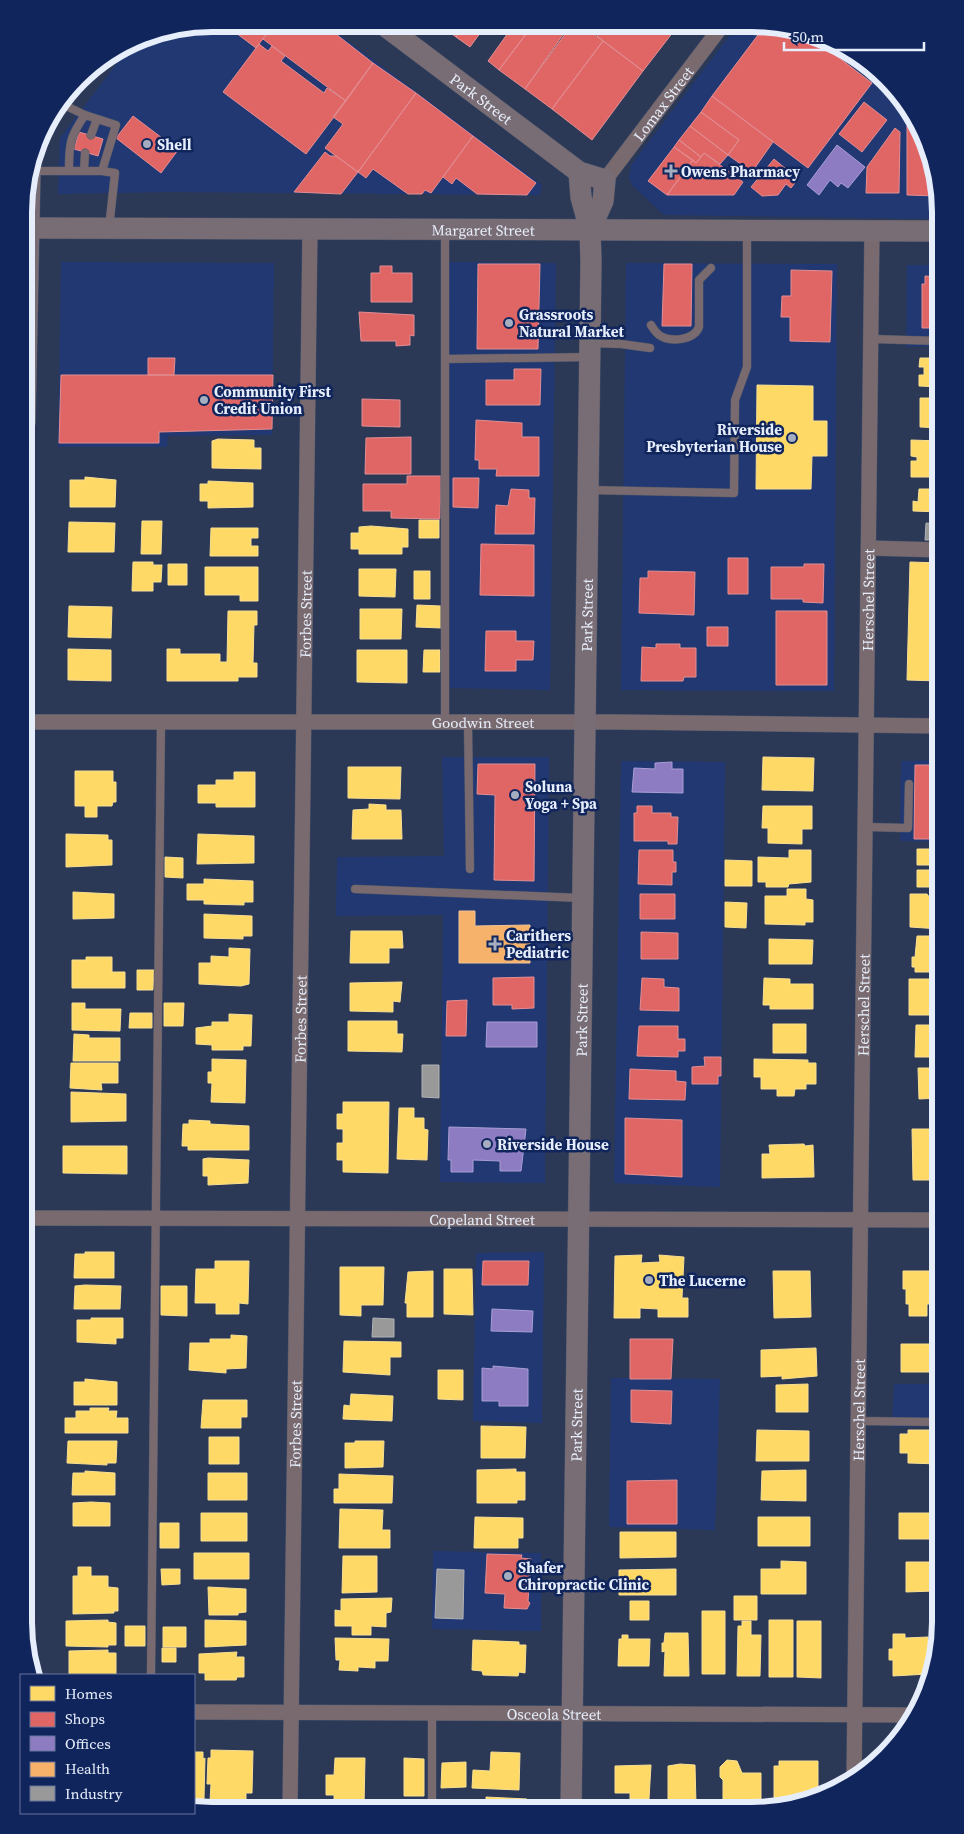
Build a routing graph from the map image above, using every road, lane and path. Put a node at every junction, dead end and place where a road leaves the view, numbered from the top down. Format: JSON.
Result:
{"nodes":[{"id":1,"x":393,"y":32,"type":"edge"},
{"id":2,"x":717,"y":32,"type":"edge"},
{"id":3,"x":67,"y":107,"type":"edge"},
{"id":4,"x":85,"y":115,"type":"junction"},
{"id":5,"x":97,"y":119,"type":"junction"},
{"id":6,"x":91,"y":136,"type":"dead end"},
{"id":7,"x":85,"y":152,"type":"dead end"},
{"id":8,"x":69,"y":170,"type":"junction"},
{"id":9,"x":84,"y":170,"type":"junction"},
{"id":10,"x":38,"y":171,"type":"edge"},
{"id":11,"x":102,"y":171,"type":"junction"},
{"id":12,"x":579,"y":172,"type":"junction"},
{"id":13,"x":605,"y":180,"type":"junction"},
{"id":14,"x":32,"y":228,"type":"edge"},
{"id":15,"x":109,"y":228,"type":"junction"},
{"id":16,"x":310,"y":228,"type":"junction"},
{"id":17,"x":445,"y":229,"type":"junction"},
{"id":18,"x":590,"y":230,"type":"junction"},
{"id":19,"x":747,"y":230,"type":"junction"},
{"id":20,"x":872,"y":230,"type":"junction"},
{"id":21,"x":932,"y":231,"type":"edge"},
{"id":22,"x":711,"y":268,"type":"dead end"},
{"id":23,"x":651,"y":325,"type":"dead end"},
{"id":24,"x":872,"y":339,"type":"junction"},
{"id":25,"x":932,"y":340,"type":"edge"},
{"id":26,"x":650,"y":348,"type":"dead end"},
{"id":27,"x":590,"y":350,"type":"junction"},
{"id":28,"x":446,"y":359,"type":"junction"},
{"id":29,"x":589,"y":490,"type":"junction"},
{"id":30,"x":869,"y":548,"type":"junction"},
{"id":31,"x":932,"y":550,"type":"edge"},
{"id":32,"x":32,"y":722,"type":"edge"},
{"id":33,"x":161,"y":722,"type":"junction"},
{"id":34,"x":302,"y":723,"type":"junction"},
{"id":35,"x":445,"y":723,"type":"junction"},
{"id":36,"x":468,"y":723,"type":"junction"},
{"id":37,"x":584,"y":723,"type":"junction"},
{"id":38,"x":867,"y":725,"type":"junction"},
{"id":39,"x":932,"y":726,"type":"edge"},
{"id":40,"x":909,"y":784,"type":"dead end"},
{"id":41,"x":866,"y":828,"type":"junction"},
{"id":42,"x":470,"y":869,"type":"dead end"},
{"id":43,"x":355,"y":889,"type":"dead end"},
{"id":44,"x":583,"y":898,"type":"junction"},
{"id":45,"x":32,"y":1218,"type":"edge"},
{"id":46,"x":157,"y":1218,"type":"junction"},
{"id":47,"x":297,"y":1219,"type":"junction"},
{"id":48,"x":579,"y":1219,"type":"junction"},
{"id":49,"x":861,"y":1220,"type":"junction"},
{"id":50,"x":932,"y":1220,"type":"edge"},
{"id":51,"x":858,"y":1421,"type":"junction"},
{"id":52,"x":932,"y":1422,"type":"edge"},
{"id":53,"x":151,"y":1674,"type":"edge"},
{"id":54,"x":195,"y":1712,"type":"edge"},
{"id":55,"x":291,"y":1714,"type":"junction"},
{"id":56,"x":432,"y":1714,"type":"junction"},
{"id":57,"x":573,"y":1714,"type":"junction"},
{"id":58,"x":854,"y":1715,"type":"junction"},
{"id":59,"x":905,"y":1716,"type":"edge"},
{"id":60,"x":854,"y":1769,"type":"edge"},
{"id":61,"x":290,"y":1802,"type":"edge"},
{"id":62,"x":432,"y":1802,"type":"edge"},
{"id":63,"x":571,"y":1802,"type":"edge"}],
"edges":[{"from":1,"to":12,"type":"street","name":"Park Street"},
{"from":2,"to":13,"type":"street","name":"Lomax Street"},
{"from":3,"to":4,"type":"lane"},
{"from":4,"to":5,"type":"lane"},
{"from":4,"to":8,"type":"lane"},
{"from":5,"to":6,"type":"lane"},
{"from":5,"to":11,"type":"lane"},
{"from":7,"to":9,"type":"lane"},
{"from":8,"to":9,"type":"lane"},
{"from":8,"to":10,"type":"lane"},
{"from":9,"to":11,"type":"lane"},
{"from":11,"to":15,"type":"lane"},
{"from":12,"to":13,"type":"street","name":"Park Street"},
{"from":12,"to":18,"type":"street","name":"Park Street"},
{"from":13,"to":18,"type":"street","name":"Park Street"},
{"from":14,"to":15,"type":"street","name":"Margaret Street"},
{"from":15,"to":16,"type":"street","name":"Margaret Street"},
{"from":16,"to":17,"type":"street","name":"Margaret Street"},
{"from":16,"to":34,"type":"street","name":"Forbes Street"},
{"from":17,"to":18,"type":"street","name":"Margaret Street"},
{"from":17,"to":28,"type":"lane"},
{"from":18,"to":19,"type":"street","name":"Margaret Street"},
{"from":18,"to":27,"type":"street","name":"Park Street"},
{"from":19,"to":20,"type":"street","name":"Margaret Street"},
{"from":19,"to":29,"type":"lane"},
{"from":20,"to":21,"type":"street","name":"Margaret Street"},
{"from":20,"to":24,"type":"street","name":"Herschel Street"},
{"from":22,"to":23,"type":"lane"},
{"from":24,"to":25,"type":"lane"},
{"from":24,"to":30,"type":"street","name":"Herschel Street"},
{"from":26,"to":27,"type":"lane"},
{"from":27,"to":28,"type":"lane"},
{"from":27,"to":29,"type":"street","name":"Park Street"},
{"from":28,"to":35,"type":"lane"},
{"from":29,"to":37,"type":"street","name":"Park Street"},
{"from":30,"to":31,"type":"street"},
{"from":30,"to":38,"type":"street","name":"Herschel Street"},
{"from":32,"to":33,"type":"street","name":"Goodwin Street"},
{"from":33,"to":34,"type":"street","name":"Goodwin Street"},
{"from":33,"to":46,"type":"lane"},
{"from":34,"to":35,"type":"street","name":"Goodwin Street"},
{"from":34,"to":47,"type":"street","name":"Forbes Street"},
{"from":35,"to":36,"type":"street","name":"Goodwin Street"},
{"from":36,"to":37,"type":"street","name":"Goodwin Street"},
{"from":36,"to":42,"type":"lane"},
{"from":37,"to":38,"type":"street","name":"Goodwin Street"},
{"from":37,"to":44,"type":"street","name":"Park Street"},
{"from":38,"to":39,"type":"street","name":"Goodwin Street"},
{"from":38,"to":41,"type":"street","name":"Herschel Street"},
{"from":40,"to":41,"type":"lane"},
{"from":41,"to":49,"type":"street","name":"Herschel Street"},
{"from":43,"to":44,"type":"lane"},
{"from":44,"to":48,"type":"street","name":"Park Street"},
{"from":45,"to":46,"type":"street","name":"Copeland Street"},
{"from":46,"to":47,"type":"street","name":"Copeland Street"},
{"from":46,"to":53,"type":"lane"},
{"from":47,"to":48,"type":"street","name":"Copeland Street"},
{"from":47,"to":55,"type":"street","name":"Forbes Street"},
{"from":48,"to":49,"type":"street","name":"Copeland Street"},
{"from":48,"to":57,"type":"street","name":"Park Street"},
{"from":49,"to":50,"type":"street","name":"Copeland Street"},
{"from":49,"to":51,"type":"street","name":"Herschel Street"},
{"from":51,"to":52,"type":"lane"},
{"from":51,"to":58,"type":"street","name":"Herschel Street"},
{"from":54,"to":55,"type":"street","name":"Osceola Street"},
{"from":55,"to":56,"type":"street","name":"Osceola Street"},
{"from":55,"to":61,"type":"street","name":"Forbes Street"},
{"from":56,"to":57,"type":"street","name":"Osceola Street"},
{"from":56,"to":62,"type":"lane"},
{"from":57,"to":58,"type":"street","name":"Osceola Street"},
{"from":57,"to":63,"type":"street","name":"Park Street"},
{"from":58,"to":59,"type":"street","name":"Osceola Street"},
{"from":58,"to":60,"type":"street","name":"Herschel Street"}]}
